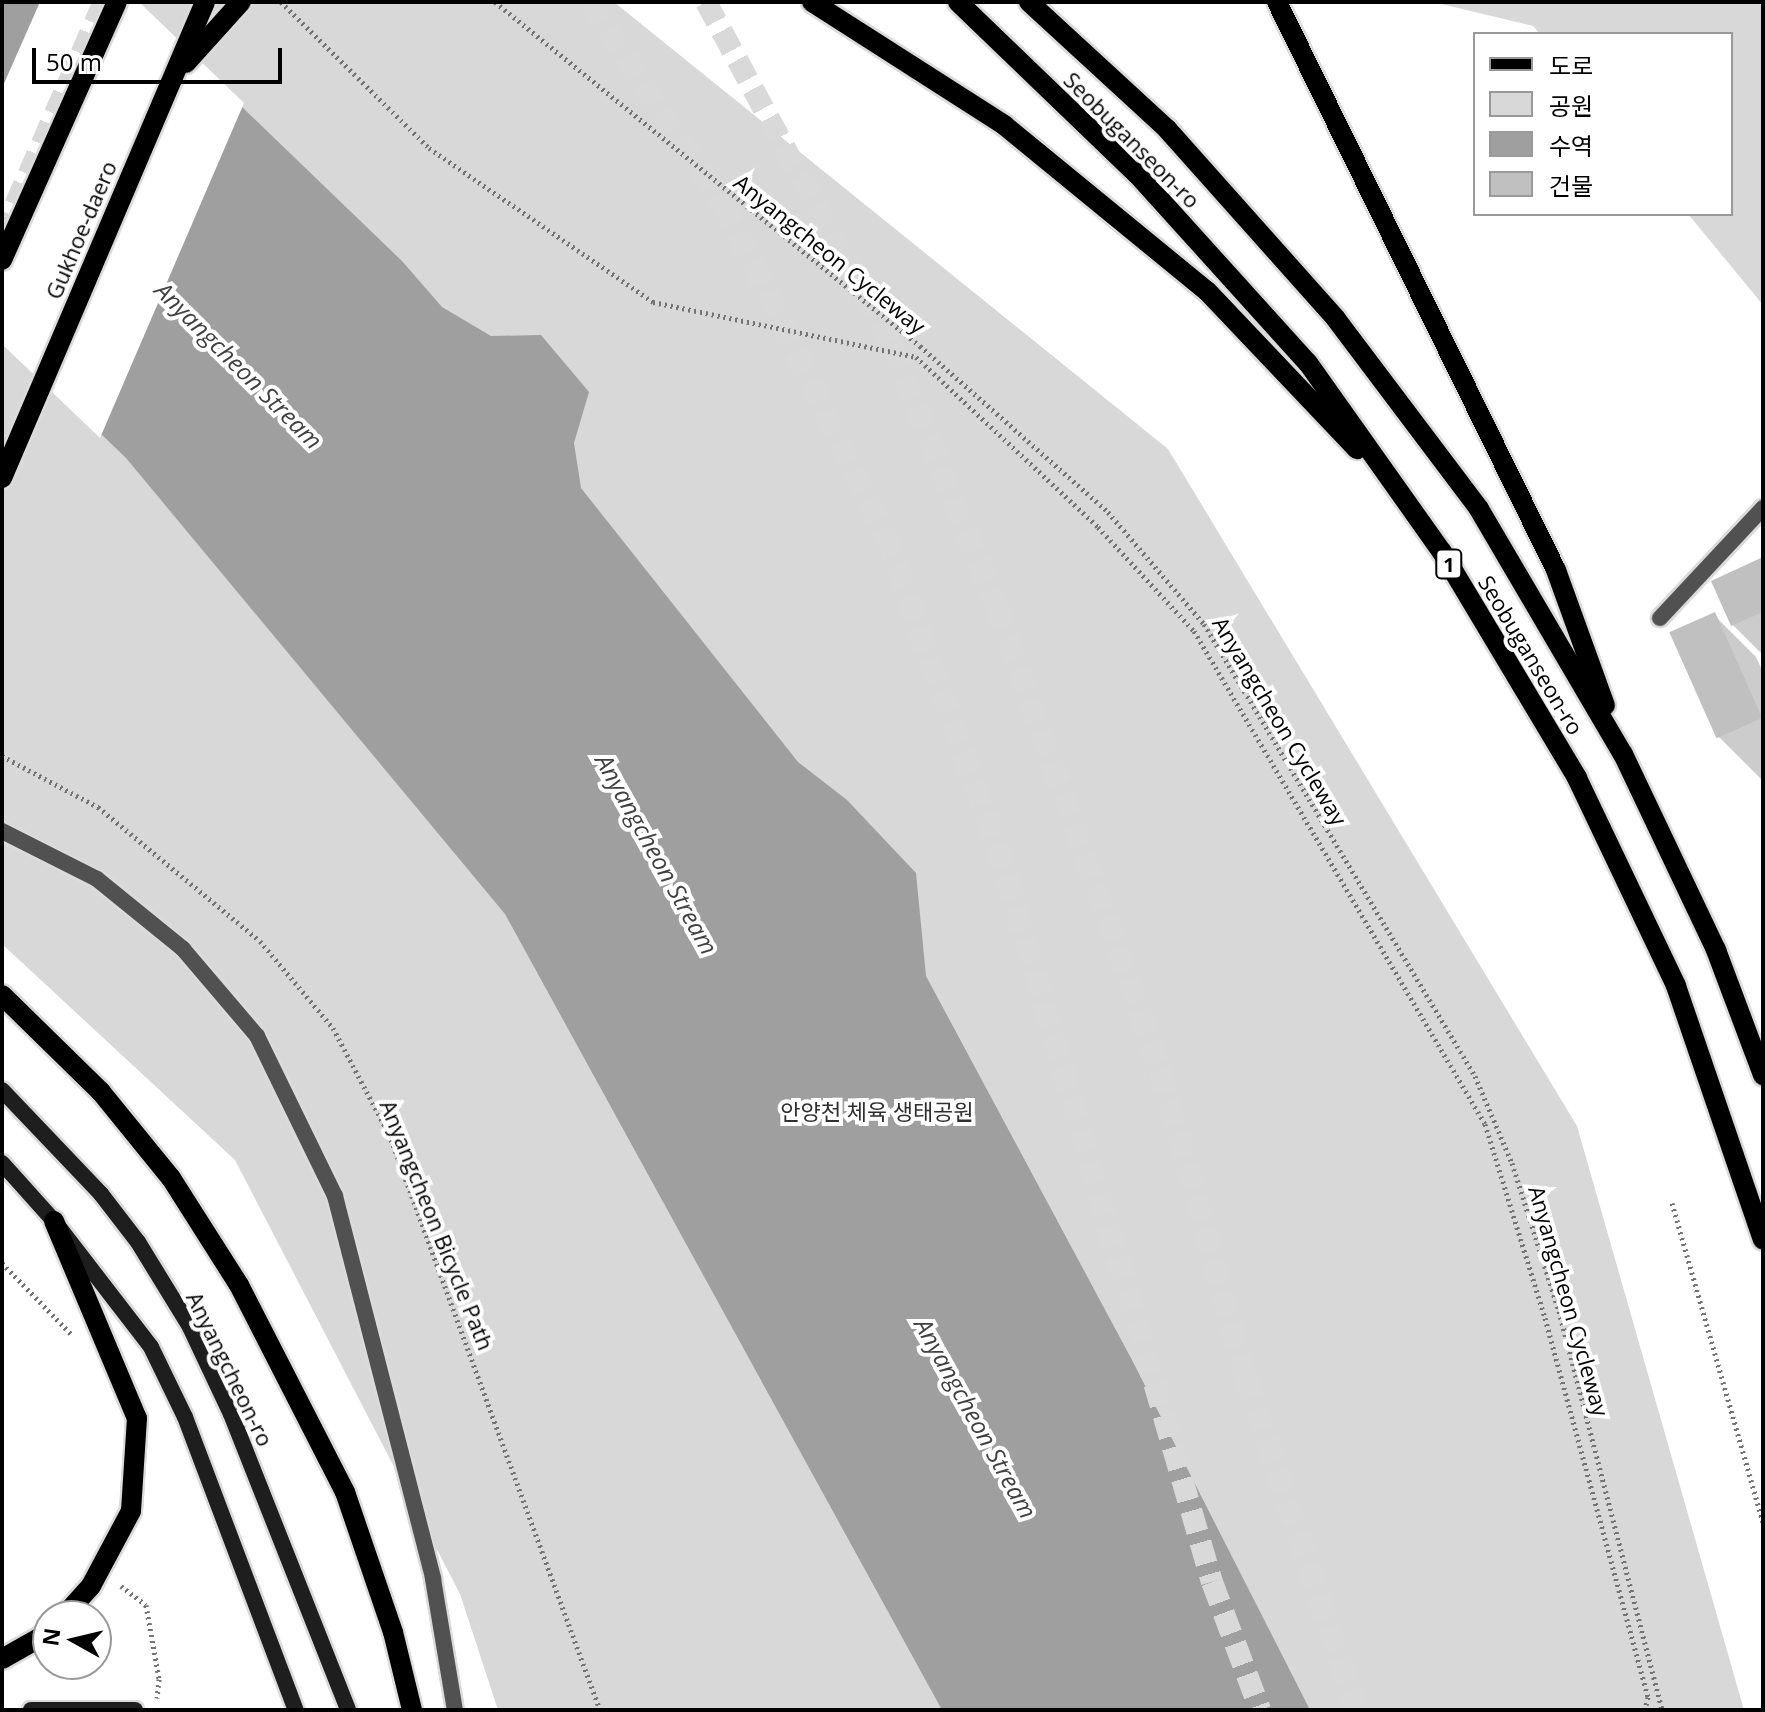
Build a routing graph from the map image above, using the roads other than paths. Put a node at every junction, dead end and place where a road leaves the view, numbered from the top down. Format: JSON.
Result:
{"nodes":[{"id":1,"x":117,"y":2,"type":"edge"},
{"id":2,"x":205,"y":2,"type":"edge"},
{"id":3,"x":241,"y":2,"type":"edge"},
{"id":4,"x":812,"y":2,"type":"edge"},
{"id":5,"x":958,"y":2,"type":"edge"},
{"id":6,"x":1029,"y":2,"type":"edge"},
{"id":7,"x":1277,"y":2,"type":"edge"},
{"id":8,"x":165,"y":92,"type":"junction"},
{"id":9,"x":2,"y":260,"type":"edge"},
{"id":10,"x":2,"y":478,"type":"edge"},
{"id":11,"x":1404,"y":498,"type":"junction"},
{"id":12,"x":1763,"y":508,"type":"edge"},
{"id":13,"x":1660,"y":618,"type":"dead end"},
{"id":14,"x":1623,"y":754,"type":"junction"},
{"id":15,"x":2,"y":831,"type":"edge"},
{"id":16,"x":2,"y":995,"type":"edge"},
{"id":17,"x":1763,"y":1075,"type":"edge"},
{"id":18,"x":2,"y":1090,"type":"edge"},
{"id":19,"x":2,"y":1163,"type":"edge"},
{"id":20,"x":54,"y":1221,"type":"junction"},
{"id":21,"x":1763,"y":1240,"type":"edge"},
{"id":22,"x":78,"y":1600,"type":"edge"},
{"id":23,"x":32,"y":1642,"type":"edge"},
{"id":24,"x":2,"y":1659,"type":"edge"},
{"id":25,"x":31,"y":1710,"type":"edge"},
{"id":26,"x":135,"y":1710,"type":"edge"},
{"id":27,"x":296,"y":1710,"type":"edge"},
{"id":28,"x":348,"y":1710,"type":"edge"},
{"id":29,"x":412,"y":1710,"type":"edge"},
{"id":30,"x":455,"y":1710,"type":"edge"}],
"edges":[{"from":1,"to":9,"type":"main road"},
{"from":2,"to":8,"type":"main road","name":"Gukhoe-daero"},
{"from":3,"to":8,"type":"main road"},
{"from":4,"to":11,"type":"main road"},
{"from":5,"to":11,"type":"main road","name":"Seobuganseon-ro","number":"1"},
{"from":6,"to":14,"type":"main road","name":"Seobuganseon-ro"},
{"from":7,"to":14,"type":"main road"},
{"from":8,"to":10,"type":"main road","name":"Gukhoe-daero"},
{"from":11,"to":21,"type":"main road","name":"Seobuganseon-ro","number":"1"},
{"from":12,"to":13,"type":"street"},
{"from":14,"to":17,"type":"main road","name":"Seobuganseon-ro"},
{"from":15,"to":30,"type":"street"},
{"from":16,"to":29,"type":"main road"},
{"from":18,"to":28,"type":"main road","name":"Anyangcheon-ro"},
{"from":19,"to":20,"type":"main road"},
{"from":20,"to":22,"type":"main road"},
{"from":20,"to":27,"type":"main road"},
{"from":23,"to":24,"type":"main road"},
{"from":25,"to":26,"type":"main road"}]}
